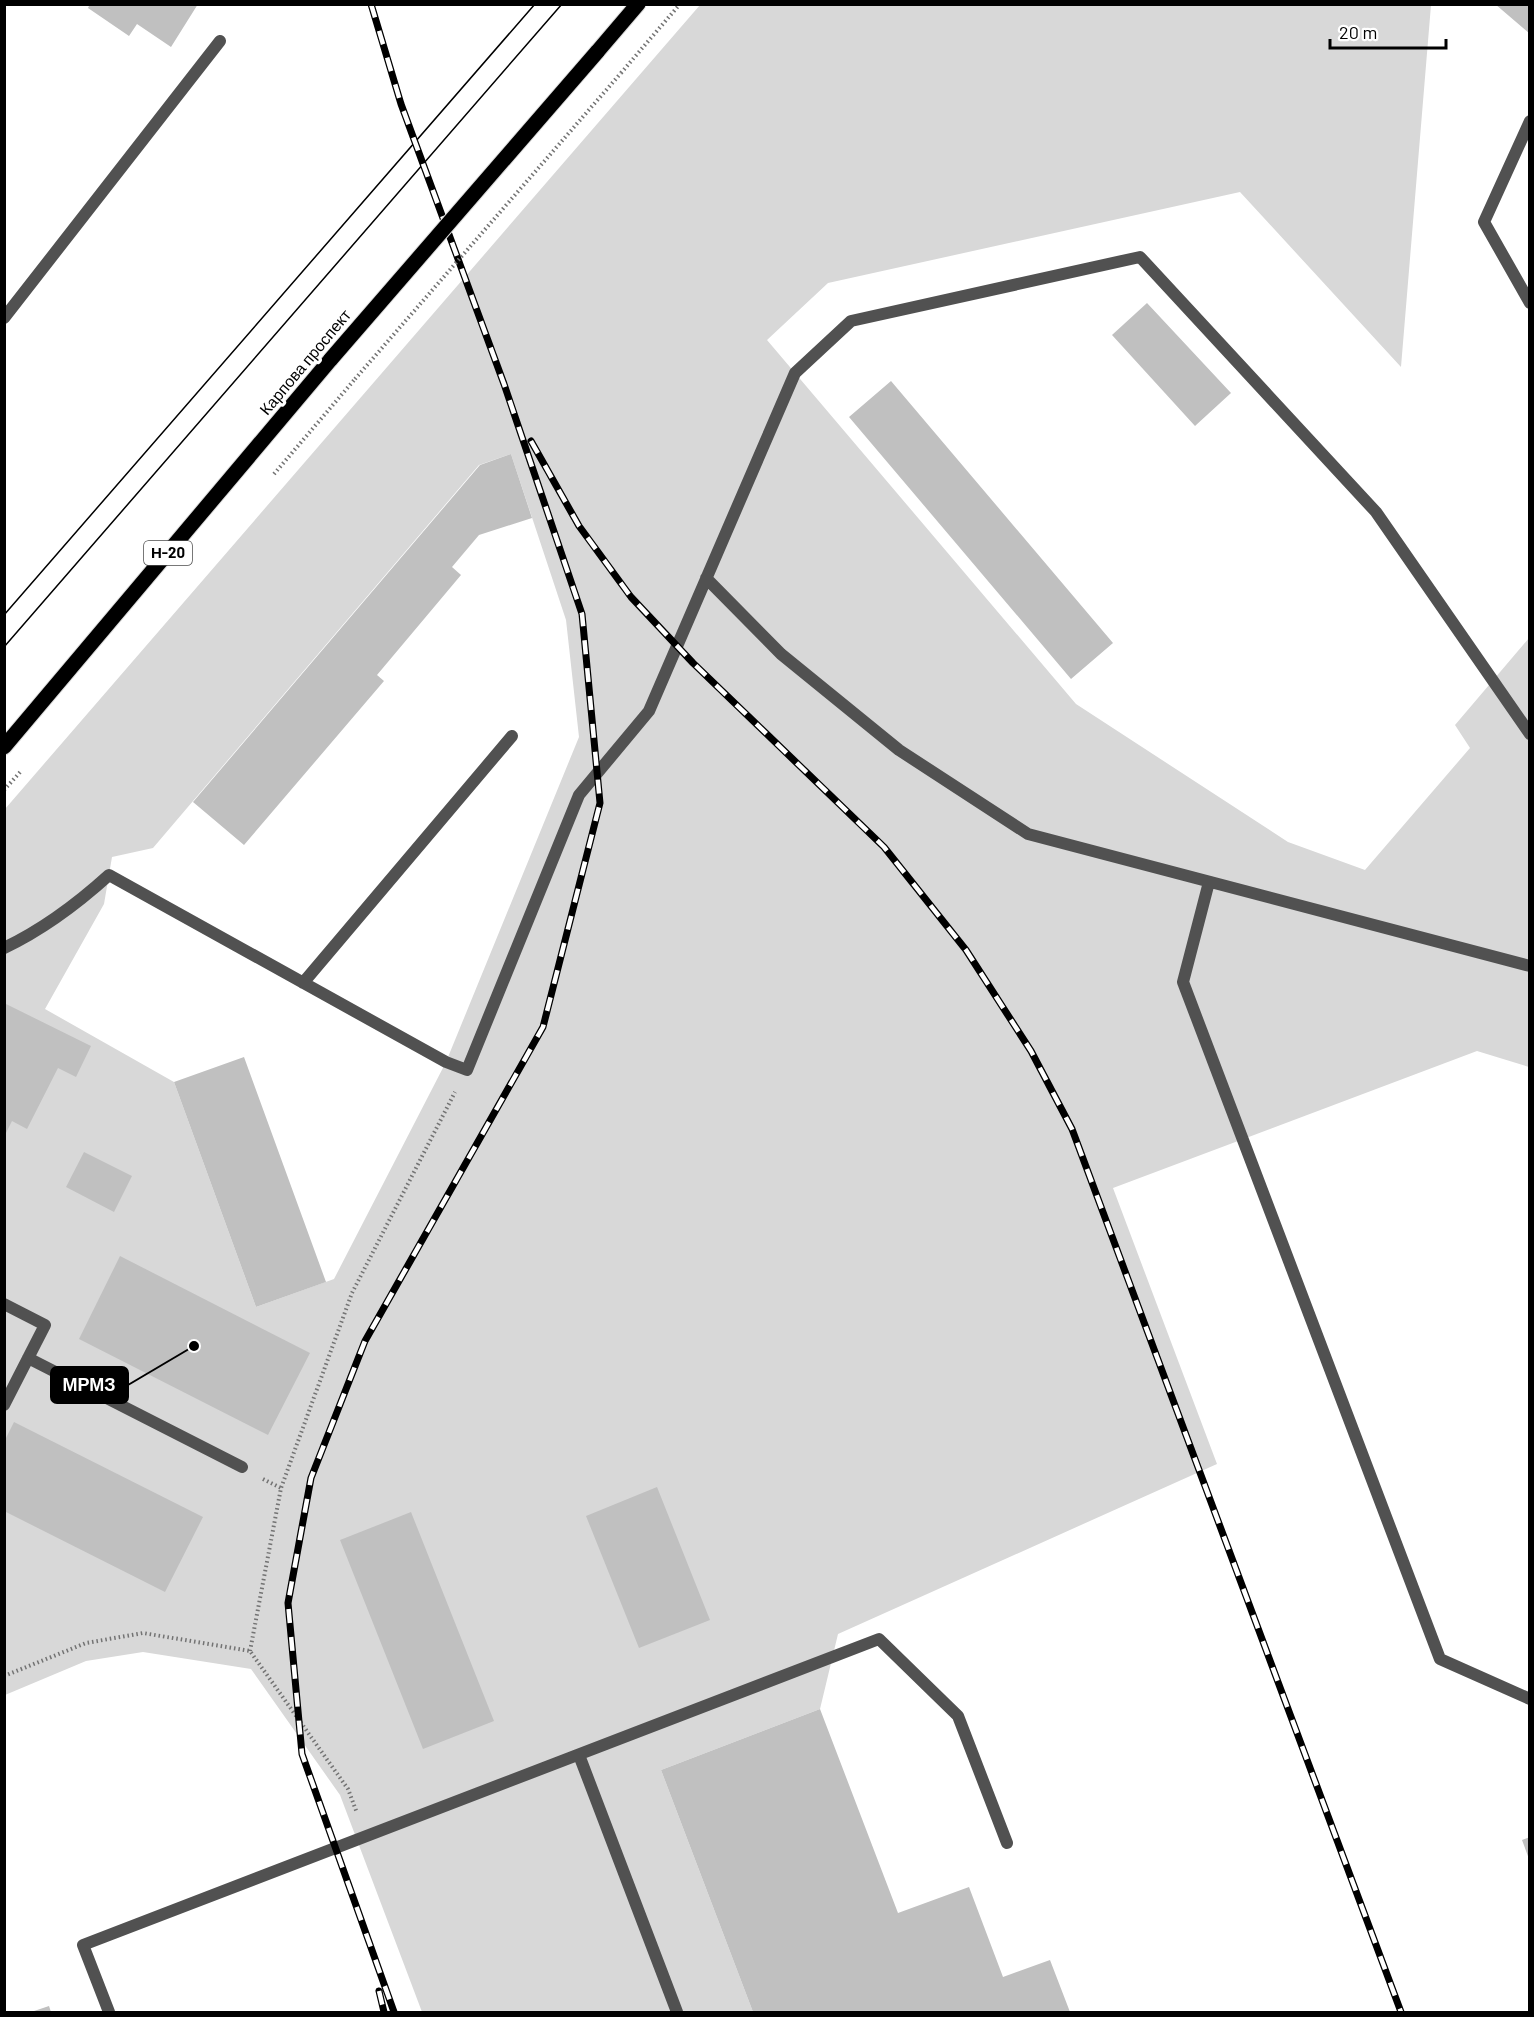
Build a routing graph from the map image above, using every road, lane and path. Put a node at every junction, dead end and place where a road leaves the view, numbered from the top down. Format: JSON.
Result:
{"nodes":[{"id":1,"x":638,"y":4,"type":"edge"},
{"id":2,"x":680,"y":4,"type":"edge"},
{"id":3,"x":220,"y":41,"type":"dead end"},
{"id":4,"x":1530,"y":121,"type":"edge"},
{"id":5,"x":1530,"y":303,"type":"edge"},
{"id":6,"x":4,"y":318,"type":"edge"},
{"id":7,"x":355,"y":379,"type":"dead end"},
{"id":8,"x":706,"y":578,"type":"junction"},
{"id":9,"x":1530,"y":734,"type":"edge"},
{"id":10,"x":512,"y":736,"type":"dead end"},
{"id":11,"x":4,"y":747,"type":"edge"},
{"id":12,"x":1209,"y":882,"type":"junction"},
{"id":13,"x":4,"y":948,"type":"edge"},
{"id":14,"x":1530,"y":966,"type":"edge"},
{"id":15,"x":303,"y":983,"type":"junction"},
{"id":16,"x":467,"y":1070,"type":"junction"},
{"id":17,"x":4,"y":1304,"type":"edge"},
{"id":18,"x":28,"y":1358,"type":"junction"},
{"id":19,"x":4,"y":1405,"type":"edge"},
{"id":20,"x":243,"y":1467,"type":"dead end"},
{"id":21,"x":250,"y":1651,"type":"junction"},
{"id":22,"x":4,"y":1676,"type":"edge"},
{"id":23,"x":1530,"y":1699,"type":"edge"},
{"id":24,"x":579,"y":1755,"type":"junction"},
{"id":25,"x":366,"y":1836,"type":"junction"},
{"id":26,"x":1006,"y":1843,"type":"dead end"},
{"id":27,"x":109,"y":2013,"type":"edge"},
{"id":28,"x":677,"y":2013,"type":"edge"}],
"edges":[{"from":1,"to":11,"type":"main road","name":"Карпова проспект","number":"Н-20","bridge":true},
{"from":2,"to":7,"type":"path","bridge":true},
{"from":3,"to":6,"type":"lane"},
{"from":4,"to":5,"type":"lane"},
{"from":8,"to":9,"type":"lane"},
{"from":8,"to":12,"type":"lane"},
{"from":8,"to":16,"type":"lane"},
{"from":10,"to":15,"type":"lane"},
{"from":12,"to":14,"type":"lane"},
{"from":12,"to":23,"type":"lane"},
{"from":13,"to":15,"type":"lane"},
{"from":15,"to":16,"type":"lane"},
{"from":16,"to":21,"type":"path"},
{"from":17,"to":18,"type":"lane"},
{"from":18,"to":19,"type":"lane"},
{"from":18,"to":20,"type":"lane"},
{"from":21,"to":22,"type":"path"},
{"from":21,"to":25,"type":"path"},
{"from":24,"to":25,"type":"lane"},
{"from":24,"to":26,"type":"lane"},
{"from":24,"to":28,"type":"lane"},
{"from":25,"to":27,"type":"lane"}]}
